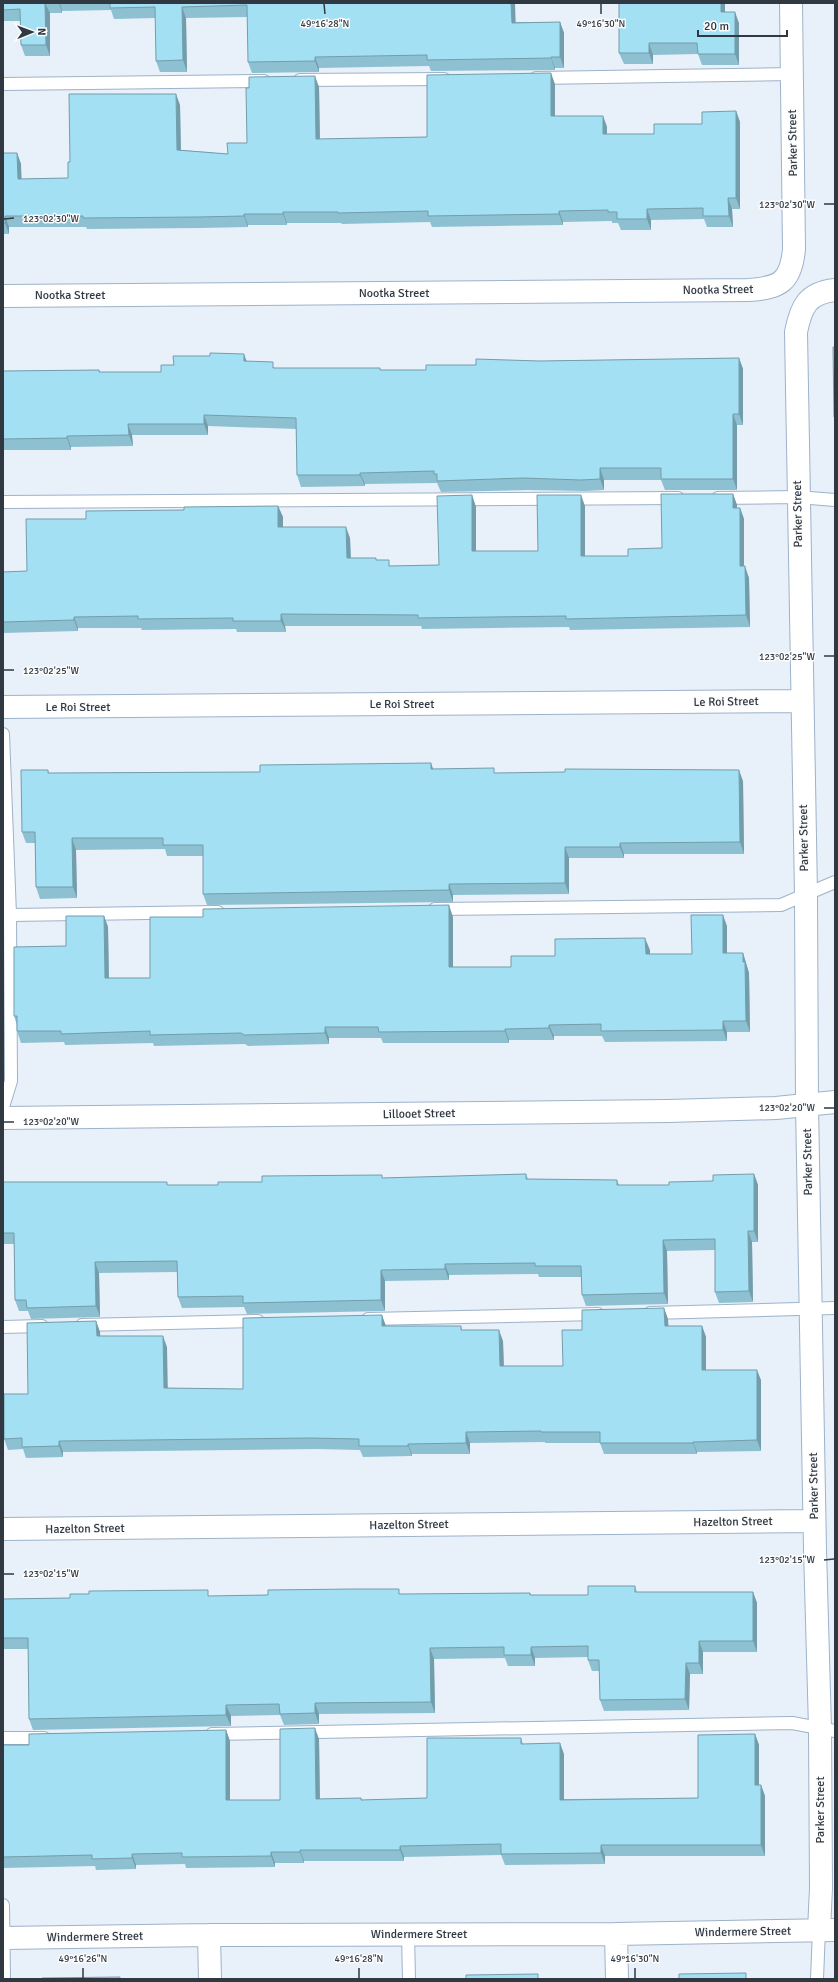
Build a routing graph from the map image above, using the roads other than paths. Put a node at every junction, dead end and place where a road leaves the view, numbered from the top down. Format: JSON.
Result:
{"nodes":[{"id":1,"x":791,"y":3,"type":"edge"},
{"id":2,"x":792,"y":74,"type":"junction"},
{"id":3,"x":456,"y":78,"type":"edge"},
{"id":4,"x":528,"y":78,"type":"edge"},
{"id":5,"x":289,"y":80,"type":"edge"},
{"id":6,"x":273,"y":81,"type":"edge"},
{"id":7,"x":3,"y":84,"type":"edge"},
{"id":8,"x":784,"y":281,"type":"joint"},
{"id":9,"x":835,"y":290,"type":"edge"},
{"id":10,"x":3,"y":296,"type":"edge"},
{"id":11,"x":798,"y":497,"type":"junction"},
{"id":12,"x":687,"y":498,"type":"edge"},
{"id":13,"x":703,"y":498,"type":"edge"},
{"id":14,"x":835,"y":500,"type":"edge"},
{"id":15,"x":3,"y":502,"type":"edge"},
{"id":16,"x":802,"y":701,"type":"junction"},
{"id":17,"x":3,"y":707,"type":"edge"},
{"id":18,"x":3,"y":734,"type":"edge"},
{"id":19,"x":835,"y":882,"type":"edge"},
{"id":20,"x":806,"y":894,"type":"junction"},
{"id":21,"x":423,"y":910,"type":"edge"},
{"id":22,"x":232,"y":912,"type":"edge"},
{"id":23,"x":10,"y":915,"type":"junction"},
{"id":24,"x":835,"y":1102,"type":"edge"},
{"id":25,"x":807,"y":1105,"type":"junction"},
{"id":26,"x":3,"y":1107,"type":"edge"},
{"id":27,"x":3,"y":1118,"type":"edge"},
{"id":28,"x":835,"y":1308,"type":"edge"},
{"id":29,"x":811,"y":1309,"type":"junction"},
{"id":30,"x":637,"y":1313,"type":"edge"},
{"id":31,"x":613,"y":1314,"type":"edge"},
{"id":32,"x":360,"y":1319,"type":"edge"},
{"id":33,"x":272,"y":1321,"type":"edge"},
{"id":34,"x":50,"y":1326,"type":"edge"},
{"id":35,"x":66,"y":1326,"type":"edge"},
{"id":36,"x":3,"y":1327,"type":"edge"},
{"id":37,"x":814,"y":1521,"type":"junction"},
{"id":38,"x":3,"y":1529,"type":"edge"},
{"id":39,"x":827,"y":1730,"type":"edge"},
{"id":40,"x":202,"y":1735,"type":"edge"},
{"id":41,"x":59,"y":1737,"type":"edge"},
{"id":42,"x":3,"y":1738,"type":"edge"},
{"id":43,"x":3,"y":1905,"type":"edge"},
{"id":44,"x":827,"y":1930,"type":"edge"},
{"id":45,"x":408,"y":1934,"type":"junction"},
{"id":46,"x":616,"y":1934,"type":"junction"},
{"id":47,"x":209,"y":1935,"type":"junction"},
{"id":48,"x":3,"y":1938,"type":"edge"},
{"id":49,"x":4,"y":1979,"type":"edge"},
{"id":50,"x":210,"y":1979,"type":"edge"},
{"id":51,"x":409,"y":1979,"type":"edge"},
{"id":52,"x":617,"y":1979,"type":"edge"},
{"id":53,"x":817,"y":1979,"type":"edge"}],
"edges":[{"from":1,"to":2,"type":"street","name":"Parker Street"},
{"from":2,"to":4,"type":"lane"},
{"from":2,"to":8,"type":"street","name":"Parker Street"},
{"from":3,"to":5,"type":"lane"},
{"from":6,"to":7,"type":"lane"},
{"from":8,"to":10,"type":"street","name":"Nootka Street"},
{"from":9,"to":11,"type":"street","name":"Parker Street"},
{"from":11,"to":13,"type":"lane"},
{"from":11,"to":14,"type":"lane"},
{"from":11,"to":16,"type":"street","name":"Parker Street"},
{"from":12,"to":15,"type":"lane"},
{"from":16,"to":17,"type":"street","name":"Le Roi Street"},
{"from":16,"to":20,"type":"street","name":"Parker Street"},
{"from":18,"to":23,"type":"lane"},
{"from":19,"to":20,"type":"lane"},
{"from":20,"to":21,"type":"lane"},
{"from":20,"to":25,"type":"street","name":"Parker Street"},
{"from":22,"to":23,"type":"lane"},
{"from":23,"to":26,"type":"lane"},
{"from":24,"to":25,"type":"street","name":"Lillooet Street"},
{"from":25,"to":27,"type":"street","name":"Lillooet Street"},
{"from":25,"to":29,"type":"street","name":"Parker Street"},
{"from":28,"to":29,"type":"lane"},
{"from":29,"to":30,"type":"lane"},
{"from":29,"to":37,"type":"street","name":"Parker Street"},
{"from":31,"to":32,"type":"lane"},
{"from":33,"to":35,"type":"lane"},
{"from":34,"to":36,"type":"lane"},
{"from":37,"to":38,"type":"street","name":"Hazelton Street"},
{"from":37,"to":39,"type":"street","name":"Parker Street"},
{"from":39,"to":40,"type":"lane"},
{"from":39,"to":44,"type":"street","name":"Parker Street"},
{"from":41,"to":42,"type":"lane"},
{"from":43,"to":48,"type":"lane"},
{"from":44,"to":46,"type":"street","name":"Windermere Street"},
{"from":44,"to":53,"type":"lane"},
{"from":45,"to":46,"type":"street","name":"Windermere Street"},
{"from":45,"to":47,"type":"street","name":"Windermere Street"},
{"from":45,"to":51,"type":"lane"},
{"from":46,"to":52,"type":"street"},
{"from":47,"to":48,"type":"street","name":"Windermere Street"},
{"from":47,"to":50,"type":"street"},
{"from":48,"to":49,"type":"lane"}]}
